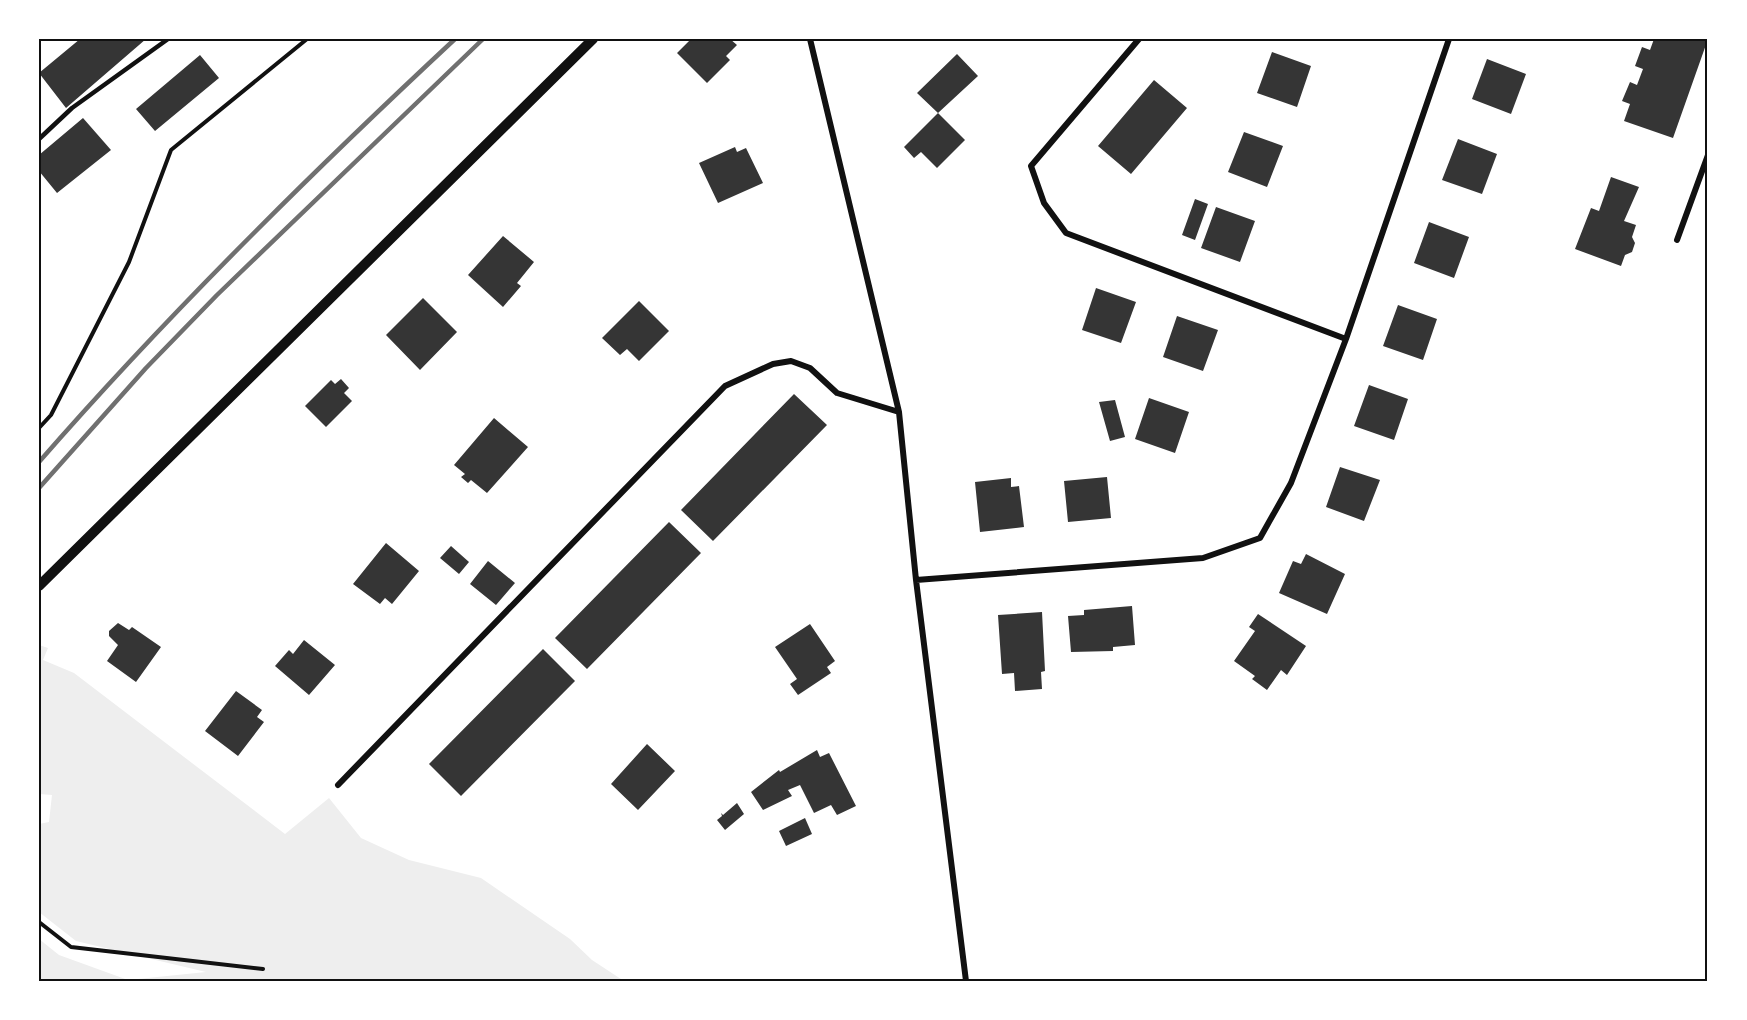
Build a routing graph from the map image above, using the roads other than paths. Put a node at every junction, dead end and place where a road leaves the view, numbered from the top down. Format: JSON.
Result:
{"nodes":[{"id":1,"x":168,"y":39,"type":"edge"},
{"id":2,"x":593,"y":39,"type":"edge"},
{"id":3,"x":810,"y":39,"type":"edge"},
{"id":4,"x":1139,"y":39,"type":"edge"},
{"id":5,"x":1449,"y":39,"type":"edge"},
{"id":6,"x":39,"y":140,"type":"edge"},
{"id":7,"x":1708,"y":155,"type":"edge"},
{"id":8,"x":1677,"y":240,"type":"dead end"},
{"id":9,"x":1346,"y":339,"type":"junction"},
{"id":10,"x":899,"y":412,"type":"junction"},
{"id":11,"x":916,"y":580,"type":"junction"},
{"id":12,"x":39,"y":586,"type":"edge"},
{"id":13,"x":338,"y":785,"type":"dead end"},
{"id":14,"x":966,"y":981,"type":"edge"}],
"edges":[{"from":1,"to":6,"type":"lane"},
{"from":2,"to":12,"type":"street"},
{"from":3,"to":10,"type":"street"},
{"from":4,"to":9,"type":"street"},
{"from":5,"to":9,"type":"street"},
{"from":7,"to":8,"type":"street"},
{"from":9,"to":11,"type":"street"},
{"from":10,"to":11,"type":"street"},
{"from":10,"to":13,"type":"street"},
{"from":11,"to":14,"type":"street"}]}
